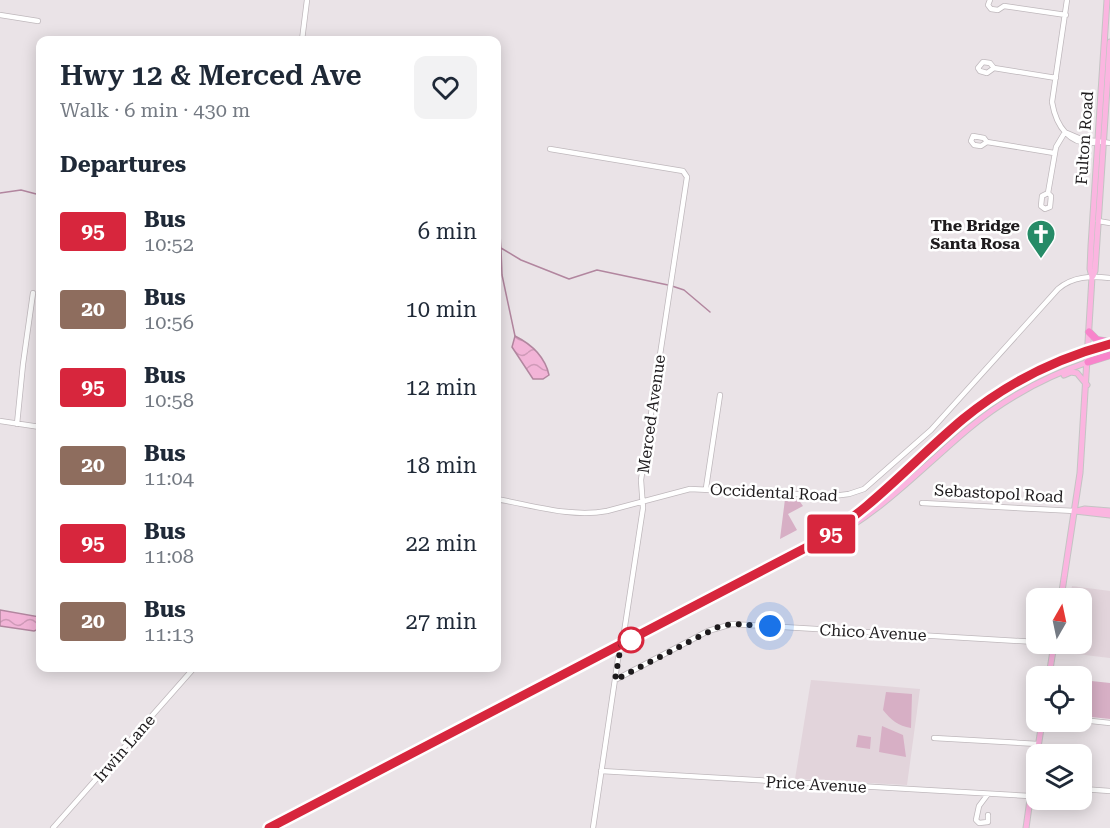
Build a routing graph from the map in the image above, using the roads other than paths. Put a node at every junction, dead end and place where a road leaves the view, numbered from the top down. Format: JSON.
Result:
{"nodes":[{"id":1,"x":307,"y":0,"type":"edge"},
{"id":2,"x":990,"y":0,"type":"edge"},
{"id":3,"x":1067,"y":0,"type":"edge"},
{"id":4,"x":1107,"y":0,"type":"edge"},
{"id":5,"x":1000,"y":1,"type":"edge"},
{"id":6,"x":1004,"y":6,"type":"junction"},
{"id":7,"x":0,"y":15,"type":"edge"},
{"id":8,"x":1066,"y":15,"type":"junction"},
{"id":9,"x":38,"y":21,"type":"dead end"},
{"id":10,"x":302,"y":36,"type":"edge"},
{"id":11,"x":1110,"y":42,"type":"edge"},
{"id":12,"x":994,"y":68,"type":"dead end"},
{"id":13,"x":1056,"y":78,"type":"junction"},
{"id":14,"x":1065,"y":132,"type":"junction"},
{"id":15,"x":987,"y":142,"type":"dead end"},
{"id":16,"x":1104,"y":142,"type":"edge"},
{"id":17,"x":550,"y":149,"type":"dead end"},
{"id":18,"x":1054,"y":153,"type":"junction"},
{"id":19,"x":1048,"y":193,"type":"dead end"},
{"id":20,"x":1098,"y":222,"type":"junction"},
{"id":21,"x":1110,"y":223,"type":"edge"},
{"id":22,"x":1092,"y":277,"type":"junction"},
{"id":23,"x":1110,"y":278,"type":"edge"},
{"id":24,"x":33,"y":293,"type":"dead end"},
{"id":25,"x":1089,"y":332,"type":"junction"},
{"id":26,"x":1110,"y":343,"type":"edge"},
{"id":27,"x":1088,"y":350,"type":"junction"},
{"id":28,"x":1110,"y":355,"type":"edge"},
{"id":29,"x":1088,"y":362,"type":"junction"},
{"id":30,"x":1087,"y":385,"type":"junction"},
{"id":31,"x":1031,"y":386,"type":"junction"},
{"id":32,"x":720,"y":394,"type":"dead end"},
{"id":33,"x":0,"y":421,"type":"edge"},
{"id":34,"x":17,"y":424,"type":"junction"},
{"id":35,"x":36,"y":426,"type":"edge"},
{"id":36,"x":706,"y":488,"type":"junction"},
{"id":37,"x":501,"y":500,"type":"edge"},
{"id":38,"x":643,"y":501,"type":"junction"},
{"id":39,"x":922,"y":503,"type":"dead end"},
{"id":40,"x":1075,"y":511,"type":"junction"},
{"id":41,"x":1110,"y":513,"type":"edge"},
{"id":42,"x":786,"y":560,"type":"junction"},
{"id":43,"x":1063,"y":588,"type":"edge"},
{"id":44,"x":1026,"y":641,"type":"edge"},
{"id":45,"x":621,"y":645,"type":"junction"},
{"id":46,"x":190,"y":672,"type":"edge"},
{"id":47,"x":615,"y":680,"type":"junction"},
{"id":48,"x":1092,"y":721,"type":"edge"},
{"id":49,"x":1110,"y":723,"type":"edge"},
{"id":50,"x":1040,"y":732,"type":"edge"},
{"id":51,"x":934,"y":738,"type":"dead end"},
{"id":52,"x":1038,"y":744,"type":"joint"},
{"id":53,"x":601,"y":771,"type":"junction"},
{"id":54,"x":1092,"y":790,"type":"edge"},
{"id":55,"x":1110,"y":791,"type":"edge"},
{"id":56,"x":988,"y":794,"type":"junction"},
{"id":57,"x":1026,"y":796,"type":"edge"},
{"id":58,"x":1028,"y":810,"type":"edge"},
{"id":59,"x":988,"y":815,"type":"dead end"},
{"id":60,"x":53,"y":828,"type":"edge"},
{"id":61,"x":269,"y":828,"type":"edge"},
{"id":62,"x":593,"y":828,"type":"edge"},
{"id":63,"x":1026,"y":828,"type":"edge"}],
"edges":[{"from":1,"to":10,"type":"street"},
{"from":2,"to":6,"type":"street"},
{"from":3,"to":8,"type":"street"},
{"from":4,"to":16,"type":"main road","name":"Fulton Road"},
{"from":5,"to":6,"type":"street"},
{"from":6,"to":8,"type":"street"},
{"from":7,"to":9,"type":"street"},
{"from":8,"to":13,"type":"street"},
{"from":11,"to":16,"type":"main road","name":"Fulton Road"},
{"from":12,"to":13,"type":"street"},
{"from":13,"to":14,"type":"street"},
{"from":14,"to":16,"type":"street"},
{"from":14,"to":18,"type":"street"},
{"from":15,"to":18,"type":"street"},
{"from":16,"to":20,"type":"main road","name":"Fulton Road"},
{"from":16,"to":22,"type":"main road","name":"Fulton Road"},
{"from":17,"to":38,"type":"street","name":"Merced Avenue"},
{"from":18,"to":19,"type":"street"},
{"from":20,"to":21,"type":"street"},
{"from":20,"to":22,"type":"main road","name":"Fulton Road"},
{"from":22,"to":23,"type":"street","name":"Occidental Road"},
{"from":22,"to":25,"type":"main road","name":"Fulton Road"},
{"from":22,"to":36,"type":"street","name":"Occidental Road"},
{"from":24,"to":34,"type":"street"},
{"from":25,"to":26,"type":"highway"},
{"from":25,"to":27,"type":"main road","name":"Fulton Road"},
{"from":26,"to":27,"type":"highway"},
{"from":27,"to":29,"type":"main road","name":"Fulton Road"},
{"from":27,"to":42,"type":"main road","name":"Sebastopol Road"},
{"from":28,"to":29,"type":"highway"},
{"from":29,"to":30,"type":"main road","name":"Fulton Road"},
{"from":29,"to":31,"type":"main road","name":"Sebastopol Road"},
{"from":30,"to":31,"type":"main road"},
{"from":30,"to":40,"type":"main road","name":"Fulton Road"},
{"from":31,"to":42,"type":"main road","name":"Sebastopol Road"},
{"from":32,"to":36,"type":"street"},
{"from":33,"to":34,"type":"street"},
{"from":34,"to":35,"type":"street"},
{"from":36,"to":38,"type":"street","name":"Occidental Road"},
{"from":37,"to":38,"type":"street","name":"Occidental Road"},
{"from":38,"to":45,"type":"street","name":"Merced Avenue"},
{"from":39,"to":40,"type":"street","name":"Sebastopol Road"},
{"from":40,"to":41,"type":"main road","name":"Sebastopol Road"},
{"from":40,"to":43,"type":"main road","name":"Fulton Road"},
{"from":42,"to":45,"type":"main road","name":"Sebastopol Road"},
{"from":44,"to":47,"type":"street","name":"Chico Avenue"},
{"from":45,"to":47,"type":"street","name":"Merced Avenue"},
{"from":45,"to":61,"type":"main road","name":"Sebastopol Road"},
{"from":46,"to":60,"type":"street","name":"Irwin Lane"},
{"from":47,"to":53,"type":"street","name":"Merced Avenue"},
{"from":48,"to":49,"type":"street"},
{"from":50,"to":52,"type":"main road"},
{"from":51,"to":52,"type":"street"},
{"from":53,"to":56,"type":"street","name":"Price Avenue"},
{"from":53,"to":62,"type":"street","name":"Merced Avenue"},
{"from":54,"to":55,"type":"street"},
{"from":56,"to":57,"type":"street","name":"Price Avenue"},
{"from":56,"to":59,"type":"street"},
{"from":58,"to":63,"type":"main road"}]}
